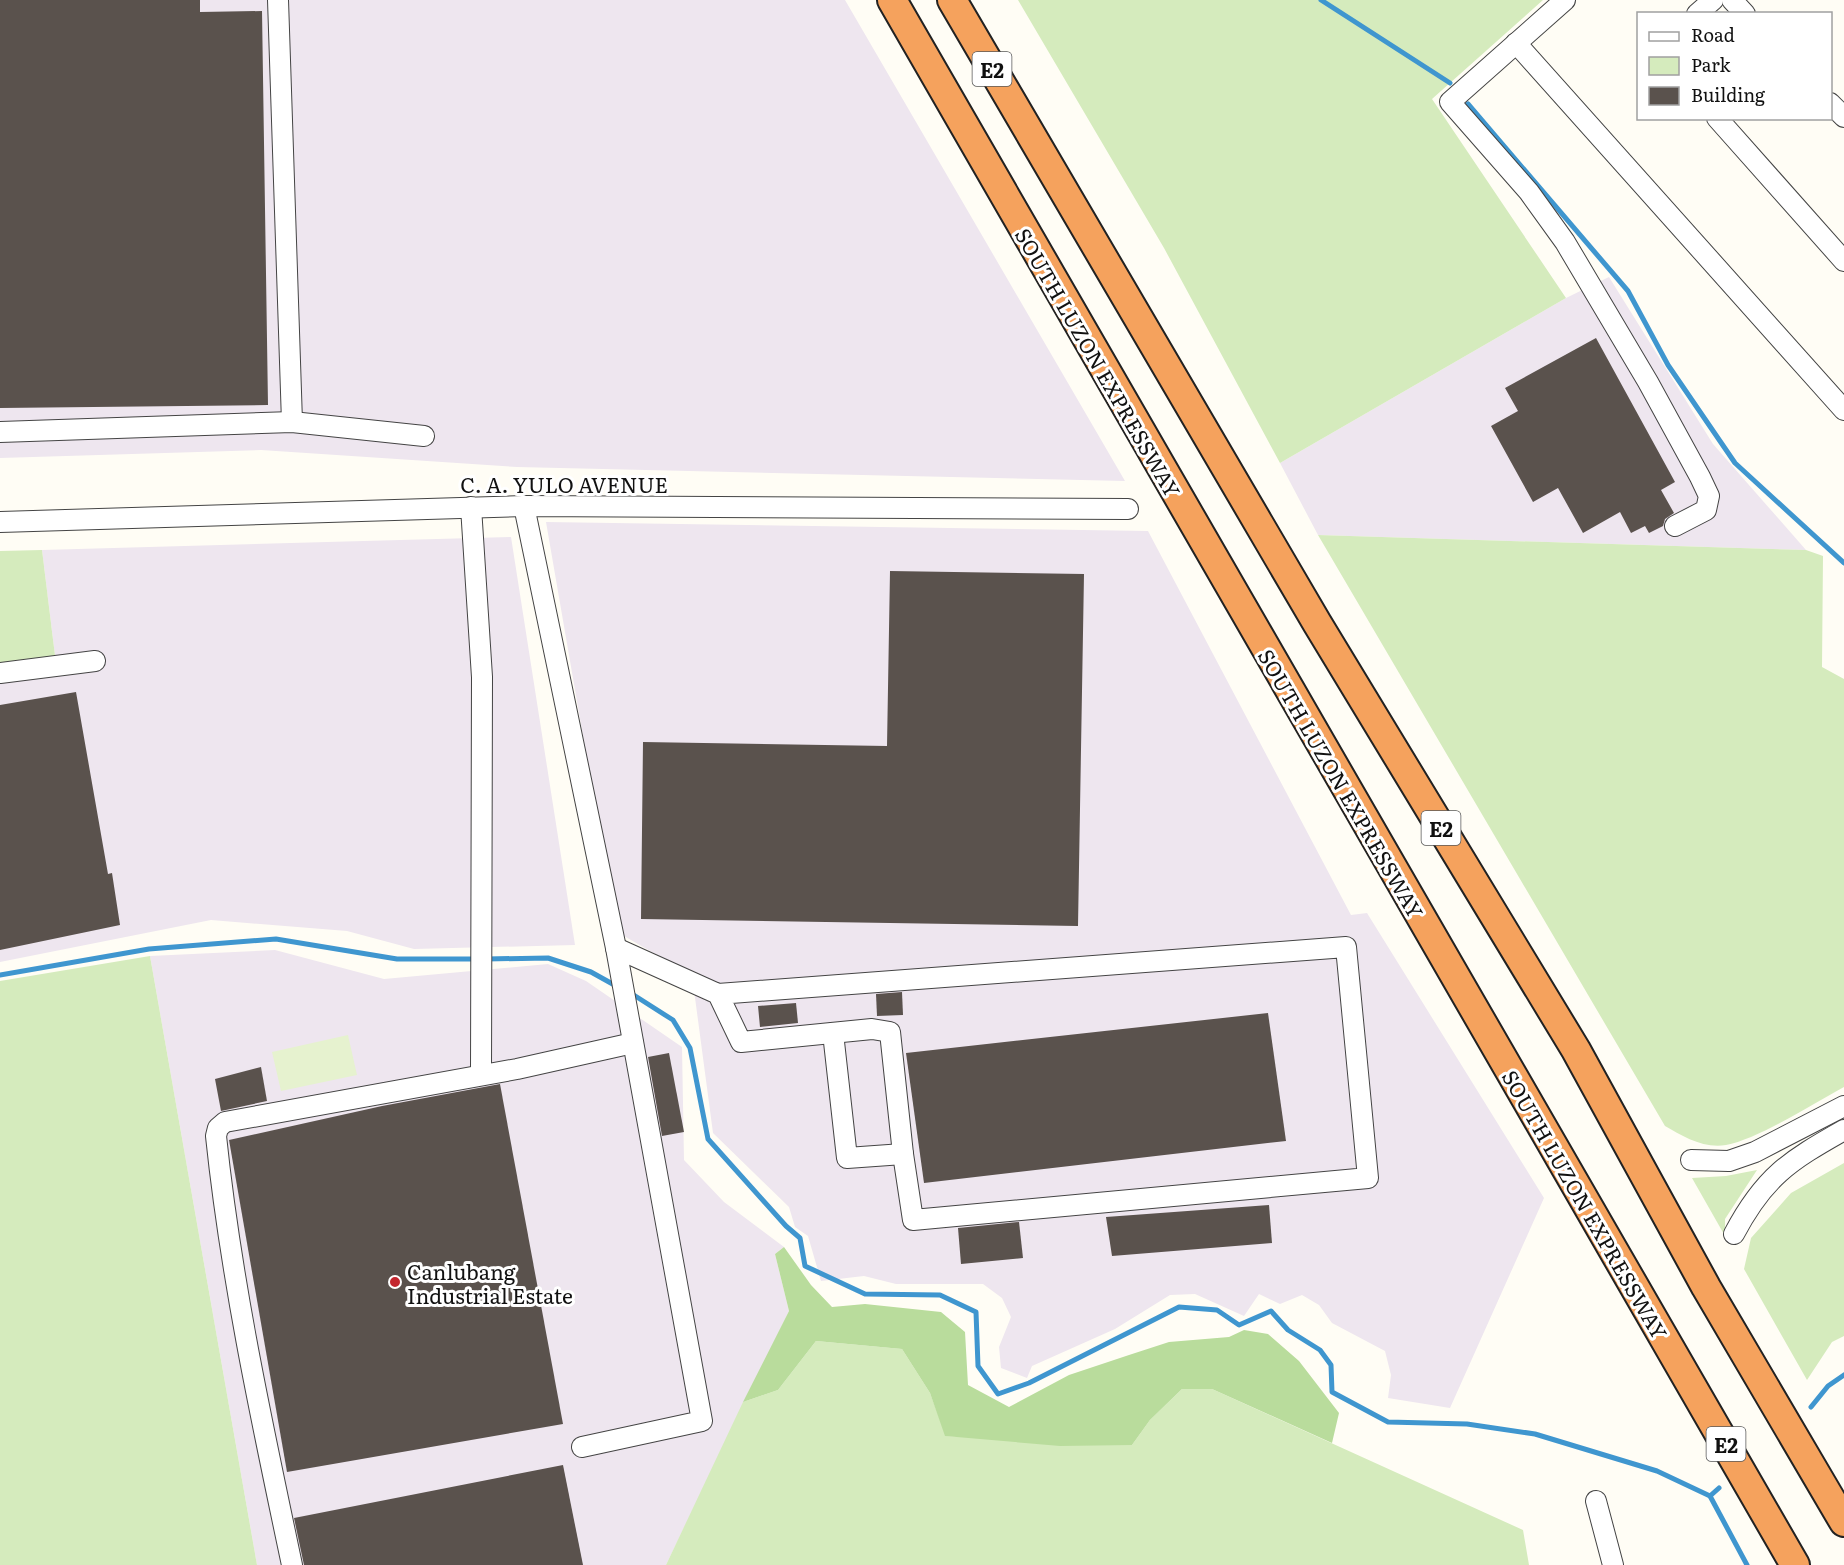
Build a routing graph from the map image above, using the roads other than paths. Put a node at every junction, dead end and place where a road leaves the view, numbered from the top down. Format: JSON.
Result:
{"nodes":[{"id":1,"x":278,"y":0,"type":"edge"},
{"id":2,"x":892,"y":0,"type":"edge"},
{"id":3,"x":952,"y":0,"type":"edge"},
{"id":4,"x":1564,"y":0,"type":"edge"},
{"id":5,"x":1713,"y":0,"type":"edge"},
{"id":6,"x":1732,"y":0,"type":"edge"},
{"id":7,"x":1699,"y":12,"type":"edge"},
{"id":8,"x":1743,"y":12,"type":"edge"},
{"id":9,"x":1516,"y":43,"type":"junction"},
{"id":10,"x":1832,"y":105,"type":"edge"},
{"id":11,"x":1844,"y":117,"type":"edge"},
{"id":12,"x":1719,"y":120,"type":"edge"},
{"id":13,"x":1844,"y":261,"type":"edge"},
{"id":14,"x":1844,"y":410,"type":"edge"},
{"id":15,"x":291,"y":422,"type":"junction"},
{"id":16,"x":0,"y":432,"type":"edge"},
{"id":17,"x":424,"y":436,"type":"dead end"},
{"id":18,"x":524,"y":506,"type":"junction"},
{"id":19,"x":471,"y":507,"type":"junction"},
{"id":20,"x":1128,"y":509,"type":"dead end"},
{"id":21,"x":0,"y":522,"type":"edge"},
{"id":22,"x":1675,"y":526,"type":"dead end"},
{"id":23,"x":95,"y":661,"type":"dead end"},
{"id":24,"x":0,"y":673,"type":"edge"},
{"id":25,"x":616,"y":948,"type":"junction"},
{"id":26,"x":718,"y":994,"type":"junction"},
{"id":27,"x":833,"y":1033,"type":"junction"},
{"id":28,"x":633,"y":1043,"type":"junction"},
{"id":29,"x":481,"y":1075,"type":"junction"},
{"id":30,"x":1844,"y":1106,"type":"edge"},
{"id":31,"x":1844,"y":1130,"type":"edge"},
{"id":32,"x":903,"y":1154,"type":"junction"},
{"id":33,"x":1691,"y":1160,"type":"dead end"},
{"id":34,"x":1734,"y":1234,"type":"dead end"},
{"id":35,"x":582,"y":1447,"type":"dead end"},
{"id":36,"x":1596,"y":1501,"type":"dead end"},
{"id":37,"x":1844,"y":1522,"type":"edge"},
{"id":38,"x":292,"y":1565,"type":"edge"},
{"id":39,"x":1613,"y":1565,"type":"edge"},
{"id":40,"x":1795,"y":1565,"type":"edge"}],
"edges":[{"from":1,"to":15,"type":"street"},
{"from":2,"to":40,"type":"highway","name":"SOUTH LUZON EXPRESSWAY","number":"E2"},
{"from":3,"to":37,"type":"highway","number":"E2"},
{"from":4,"to":9,"type":"street"},
{"from":5,"to":7,"type":"street"},
{"from":6,"to":8,"type":"street"},
{"from":9,"to":14,"type":"street"},
{"from":9,"to":22,"type":"street"},
{"from":10,"to":11,"type":"street"},
{"from":12,"to":13,"type":"street"},
{"from":15,"to":16,"type":"street"},
{"from":15,"to":17,"type":"street"},
{"from":18,"to":19,"type":"street","name":"C. A. YULO AVENUE"},
{"from":18,"to":20,"type":"street","name":"C. A. YULO AVENUE"},
{"from":18,"to":25,"type":"street"},
{"from":19,"to":21,"type":"street","name":"C. A. YULO AVENUE"},
{"from":19,"to":29,"type":"street"},
{"from":23,"to":24,"type":"street"},
{"from":25,"to":26,"type":"street"},
{"from":25,"to":28,"type":"street"},
{"from":26,"to":27,"type":"street"},
{"from":26,"to":32,"type":"street"},
{"from":27,"to":32,"type":"street"},
{"from":27,"to":32,"type":"street"},
{"from":28,"to":29,"type":"street"},
{"from":28,"to":35,"type":"street"},
{"from":29,"to":38,"type":"street"},
{"from":30,"to":33,"type":"street"},
{"from":31,"to":34,"type":"street"},
{"from":36,"to":39,"type":"street"}]}
